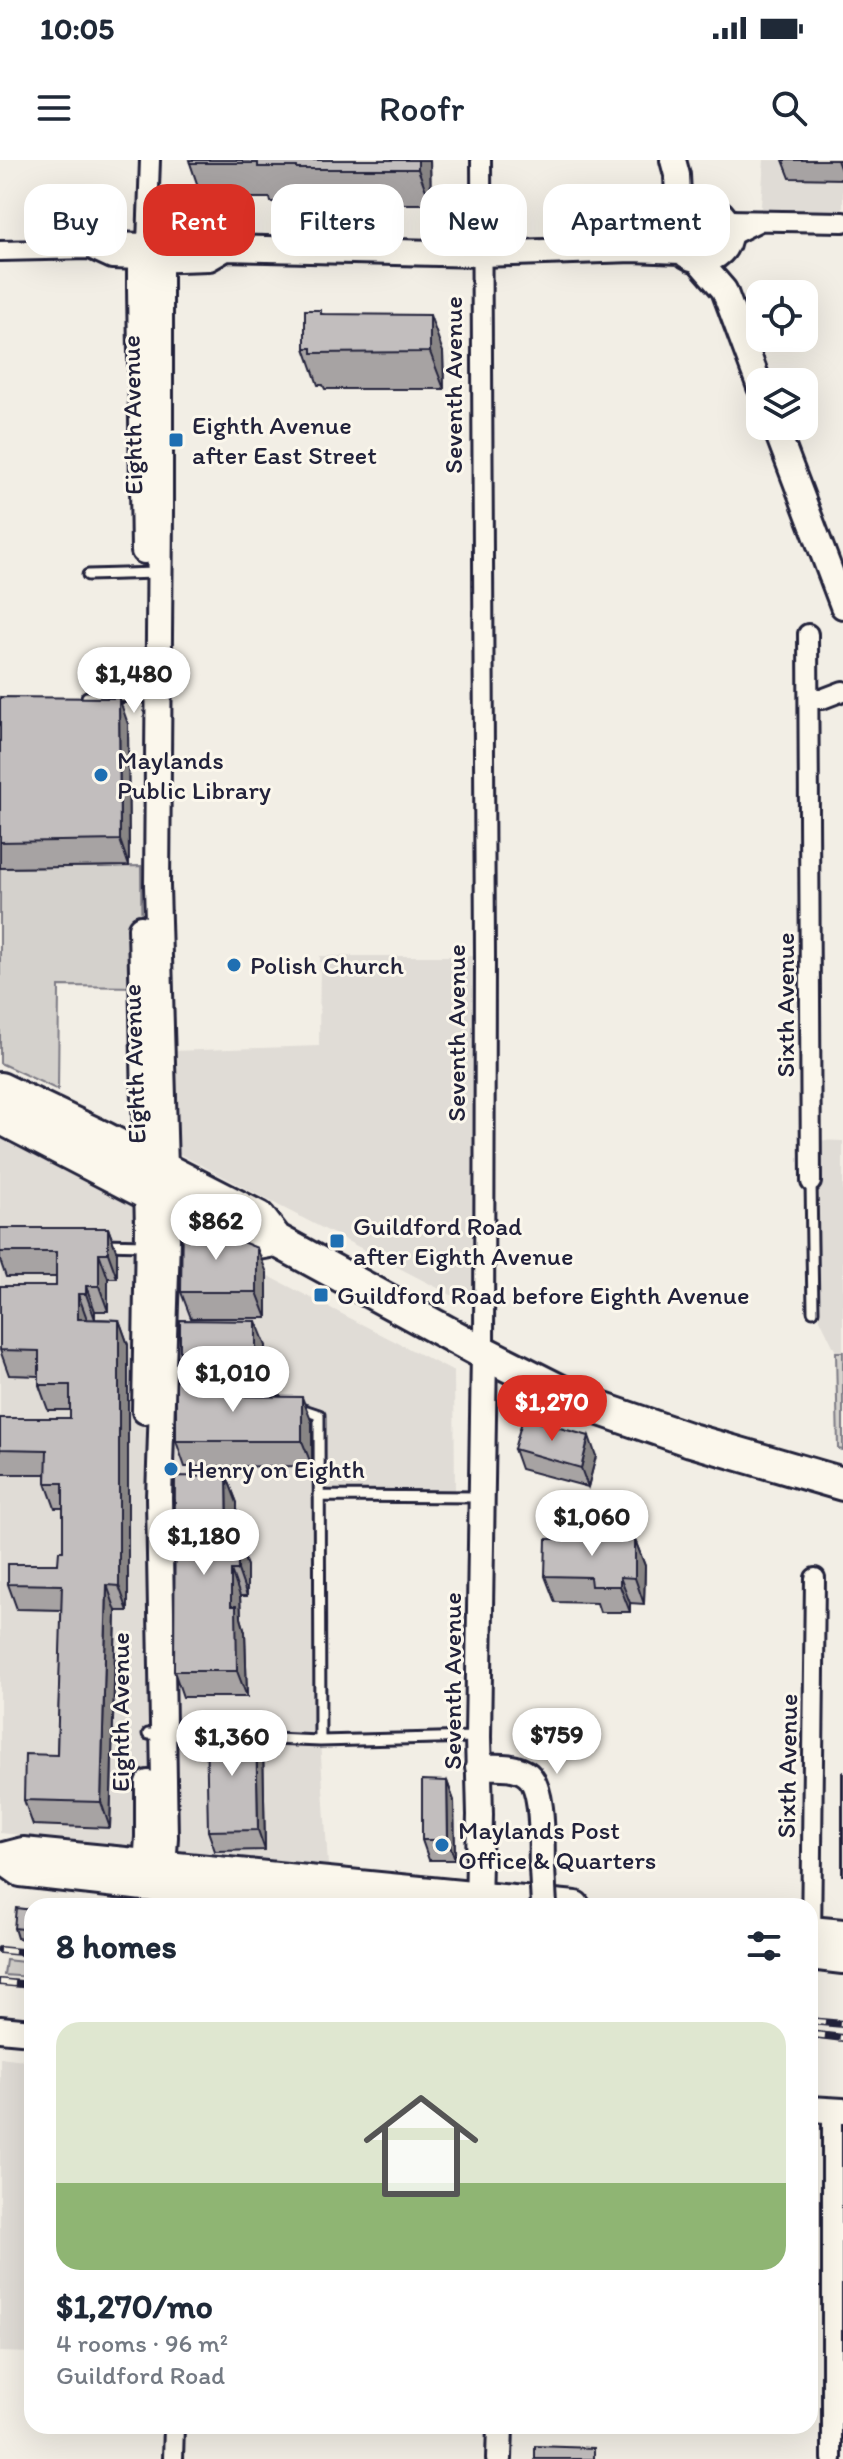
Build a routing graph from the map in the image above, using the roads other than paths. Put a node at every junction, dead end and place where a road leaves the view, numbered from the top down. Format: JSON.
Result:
{"nodes":[{"id":1,"x":150,"y":160,"type":"edge"},
{"id":2,"x":481,"y":160,"type":"edge"},
{"id":3,"x":675,"y":167,"type":"edge"},
{"id":4,"x":150,"y":184,"type":"edge"},
{"id":5,"x":481,"y":184,"type":"edge"},
{"id":6,"x":686,"y":184,"type":"edge"},
{"id":7,"x":843,"y":222,"type":"edge"},
{"id":8,"x":730,"y":234,"type":"edge"},
{"id":9,"x":255,"y":249,"type":"edge"},
{"id":10,"x":0,"y":251,"type":"edge"},
{"id":11,"x":420,"y":253,"type":"edge"},
{"id":12,"x":143,"y":255,"type":"edge"},
{"id":13,"x":149,"y":256,"type":"edge"},
{"id":14,"x":179,"y":256,"type":"edge"},
{"id":15,"x":212,"y":256,"type":"edge"},
{"id":16,"x":481,"y":256,"type":"edge"},
{"id":17,"x":690,"y":256,"type":"joint"},
{"id":18,"x":711,"y":256,"type":"edge"},
{"id":19,"x":725,"y":256,"type":"edge"},
{"id":20,"x":724,"y":290,"type":"junction"},
{"id":21,"x":753,"y":368,"type":"edge"},
{"id":22,"x":780,"y":440,"type":"edge"},
{"id":23,"x":152,"y":573,"type":"junction"},
{"id":24,"x":88,"y":575,"type":"dead end"},
{"id":25,"x":843,"y":606,"type":"edge"},
{"id":26,"x":808,"y":634,"type":"dead end"},
{"id":27,"x":843,"y":691,"type":"edge"},
{"id":28,"x":150,"y":696,"type":"junction"},
{"id":29,"x":87,"y":697,"type":"edge"},
{"id":30,"x":809,"y":699,"type":"junction"},
{"id":31,"x":0,"y":1089,"type":"edge"},
{"id":32,"x":0,"y":1117,"type":"edge"},
{"id":33,"x":156,"y":1181,"type":"junction"},
{"id":34,"x":811,"y":1182,"type":"joint"},
{"id":35,"x":88,"y":1244,"type":"edge"},
{"id":36,"x":148,"y":1245,"type":"junction"},
{"id":37,"x":813,"y":1311,"type":"dead end"},
{"id":38,"x":484,"y":1353,"type":"junction"},
{"id":39,"x":158,"y":1395,"type":"junction"},
{"id":40,"x":220,"y":1395,"type":"edge"},
{"id":41,"x":843,"y":1484,"type":"edge"},
{"id":42,"x":319,"y":1496,"type":"junction"},
{"id":43,"x":483,"y":1497,"type":"junction"},
{"id":44,"x":815,"y":1578,"type":"dead end"},
{"id":45,"x":156,"y":1734,"type":"junction"},
{"id":46,"x":224,"y":1737,"type":"edge"},
{"id":47,"x":478,"y":1737,"type":"junction"},
{"id":48,"x":240,"y":1738,"type":"edge"},
{"id":49,"x":320,"y":1741,"type":"junction"},
{"id":50,"x":478,"y":1767,"type":"junction"},
{"id":51,"x":1,"y":1858,"type":"edge"},
{"id":52,"x":154,"y":1876,"type":"junction"},
{"id":53,"x":312,"y":1898,"type":"edge"},
{"id":54,"x":439,"y":1898,"type":"edge"},
{"id":55,"x":478,"y":1898,"type":"edge"},
{"id":56,"x":544,"y":1898,"type":"edge"},
{"id":57,"x":810,"y":1898,"type":"edge"},
{"id":58,"x":818,"y":1932,"type":"edge"},
{"id":59,"x":843,"y":1934,"type":"edge"},
{"id":60,"x":818,"y":1956,"type":"edge"},
{"id":61,"x":843,"y":1959,"type":"edge"},
{"id":62,"x":0,"y":2029,"type":"edge"},
{"id":63,"x":24,"y":2031,"type":"edge"},
{"id":64,"x":828,"y":2110,"type":"edge"},
{"id":65,"x":174,"y":2434,"type":"edge"},
{"id":66,"x":500,"y":2434,"type":"edge"},
{"id":67,"x":173,"y":2459,"type":"edge"},
{"id":68,"x":499,"y":2459,"type":"edge"},
{"id":69,"x":832,"y":2459,"type":"edge"}],
"edges":[{"from":1,"to":4,"type":"street","name":"Eighth Avenue"},
{"from":2,"to":5,"type":"street","name":"Seventh Avenue"},
{"from":3,"to":6,"type":"street"},
{"from":7,"to":8,"type":"street"},
{"from":9,"to":11,"type":"street"},
{"from":10,"to":12,"type":"street"},
{"from":13,"to":23,"type":"street","name":"Eighth Avenue"},
{"from":14,"to":15,"type":"street"},
{"from":16,"to":38,"type":"street","name":"Seventh Avenue"},
{"from":17,"to":18,"type":"street"},
{"from":17,"to":20,"type":"street"},
{"from":19,"to":20,"type":"street"},
{"from":20,"to":21,"type":"street"},
{"from":22,"to":25,"type":"street"},
{"from":23,"to":24,"type":"lane"},
{"from":23,"to":28,"type":"street","name":"Eighth Avenue"},
{"from":26,"to":30,"type":"street","name":"Sixth Avenue"},
{"from":27,"to":30,"type":"street"},
{"from":28,"to":29,"type":"lane"},
{"from":28,"to":33,"type":"street","name":"Eighth Avenue"},
{"from":30,"to":34,"type":"street","name":"Sixth Avenue"},
{"from":31,"to":33,"type":"highway"},
{"from":32,"to":33,"type":"highway"},
{"from":33,"to":36,"type":"street","name":"Eighth Avenue"},
{"from":33,"to":38,"type":"highway"},
{"from":33,"to":39,"type":"street","name":"Eighth Avenue"},
{"from":34,"to":37,"type":"lane","name":"Sixth Avenue"},
{"from":35,"to":36,"type":"lane"},
{"from":36,"to":39,"type":"street","name":"Eighth Avenue"},
{"from":38,"to":41,"type":"highway"},
{"from":38,"to":43,"type":"street","name":"Seventh Avenue"},
{"from":39,"to":45,"type":"street","name":"Eighth Avenue"},
{"from":40,"to":42,"type":"lane"},
{"from":42,"to":43,"type":"lane"},
{"from":42,"to":49,"type":"lane"},
{"from":43,"to":47,"type":"street","name":"Seventh Avenue"},
{"from":44,"to":57,"type":"street","name":"Sixth Avenue"},
{"from":45,"to":46,"type":"lane"},
{"from":45,"to":52,"type":"street","name":"Eighth Avenue"},
{"from":47,"to":49,"type":"lane"},
{"from":47,"to":50,"type":"street","name":"Seventh Avenue"},
{"from":48,"to":49,"type":"lane"},
{"from":50,"to":55,"type":"street","name":"Seventh Avenue"},
{"from":50,"to":56,"type":"street","bridge":true},
{"from":51,"to":52,"type":"main road"},
{"from":52,"to":53,"type":"main road"},
{"from":52,"to":54,"type":"main road"},
{"from":58,"to":59,"type":"main road"},
{"from":60,"to":61,"type":"main road"},
{"from":62,"to":63,"type":"street"},
{"from":64,"to":69,"type":"street"},
{"from":65,"to":67,"type":"street"},
{"from":66,"to":68,"type":"street"}]}
